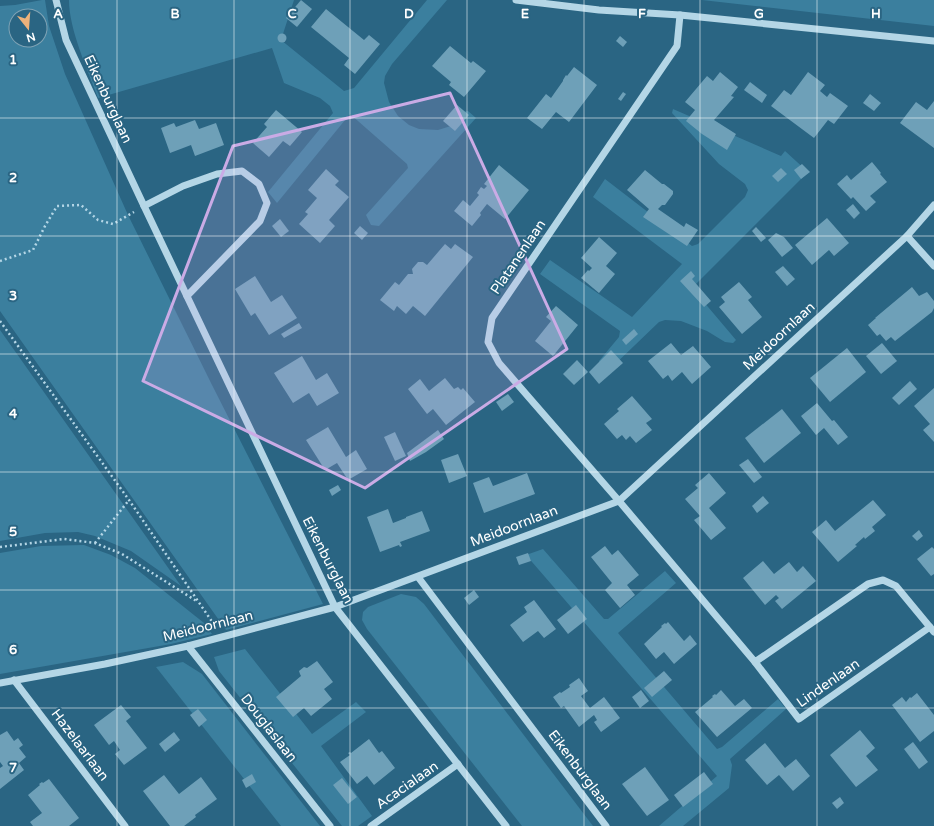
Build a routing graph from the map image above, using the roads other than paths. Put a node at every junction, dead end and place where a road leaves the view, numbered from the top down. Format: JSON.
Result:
{"nodes":[{"id":1,"x":56,"y":0,"type":"edge"},
{"id":2,"x":516,"y":0,"type":"edge"},
{"id":3,"x":680,"y":15,"type":"junction"},
{"id":4,"x":934,"y":41,"type":"edge"},
{"id":5,"x":934,"y":205,"type":"edge"},
{"id":6,"x":144,"y":206,"type":"junction"},
{"id":7,"x":907,"y":236,"type":"junction"},
{"id":8,"x":934,"y":266,"type":"edge"},
{"id":9,"x":187,"y":296,"type":"junction"},
{"id":10,"x":619,"y":501,"type":"junction"},
{"id":11,"x":418,"y":576,"type":"junction"},
{"id":12,"x":335,"y":607,"type":"junction"},
{"id":13,"x":932,"y":630,"type":"edge"},
{"id":14,"x":188,"y":646,"type":"junction"},
{"id":15,"x":755,"y":662,"type":"junction"},
{"id":16,"x":14,"y":680,"type":"junction"},
{"id":17,"x":0,"y":683,"type":"edge"},
{"id":18,"x":458,"y":764,"type":"junction"},
{"id":19,"x":125,"y":826,"type":"edge"},
{"id":20,"x":330,"y":826,"type":"edge"},
{"id":21,"x":371,"y":826,"type":"edge"},
{"id":22,"x":506,"y":826,"type":"edge"},
{"id":23,"x":606,"y":826,"type":"edge"}],
"edges":[{"from":1,"to":6,"type":"street","name":"Eikenburglaan"},
{"from":2,"to":3,"type":"street"},
{"from":3,"to":4,"type":"street"},
{"from":3,"to":10,"type":"street","name":"Platanenlaan"},
{"from":5,"to":7,"type":"street","name":"Meidoornlaan"},
{"from":6,"to":9,"type":"street","name":"Eikenburglaan"},
{"from":6,"to":9,"type":"street"},
{"from":7,"to":8,"type":"street"},
{"from":7,"to":10,"type":"street","name":"Meidoornlaan"},
{"from":9,"to":12,"type":"street","name":"Eikenburglaan"},
{"from":10,"to":11,"type":"street","name":"Meidoornlaan"},
{"from":10,"to":15,"type":"street","name":"Lindenlaan"},
{"from":11,"to":12,"type":"street","name":"Meidoornlaan"},
{"from":11,"to":23,"type":"street","name":"Eikenburglaan"},
{"from":12,"to":14,"type":"street","name":"Meidoornlaan"},
{"from":12,"to":18,"type":"street","name":"Eikenburglaan"},
{"from":13,"to":15,"type":"street","name":"Lindenlaan"},
{"from":13,"to":15,"type":"street","name":"Lindenlaan"},
{"from":14,"to":16,"type":"street","name":"Meidoornlaan"},
{"from":14,"to":20,"type":"street","name":"Douglaslaan"},
{"from":16,"to":17,"type":"street","name":"Meidoornlaan"},
{"from":16,"to":19,"type":"street","name":"Hazelaarlaan"},
{"from":18,"to":21,"type":"street","name":"Acacialaan"},
{"from":18,"to":22,"type":"street","name":"Eikenburglaan"}]}
